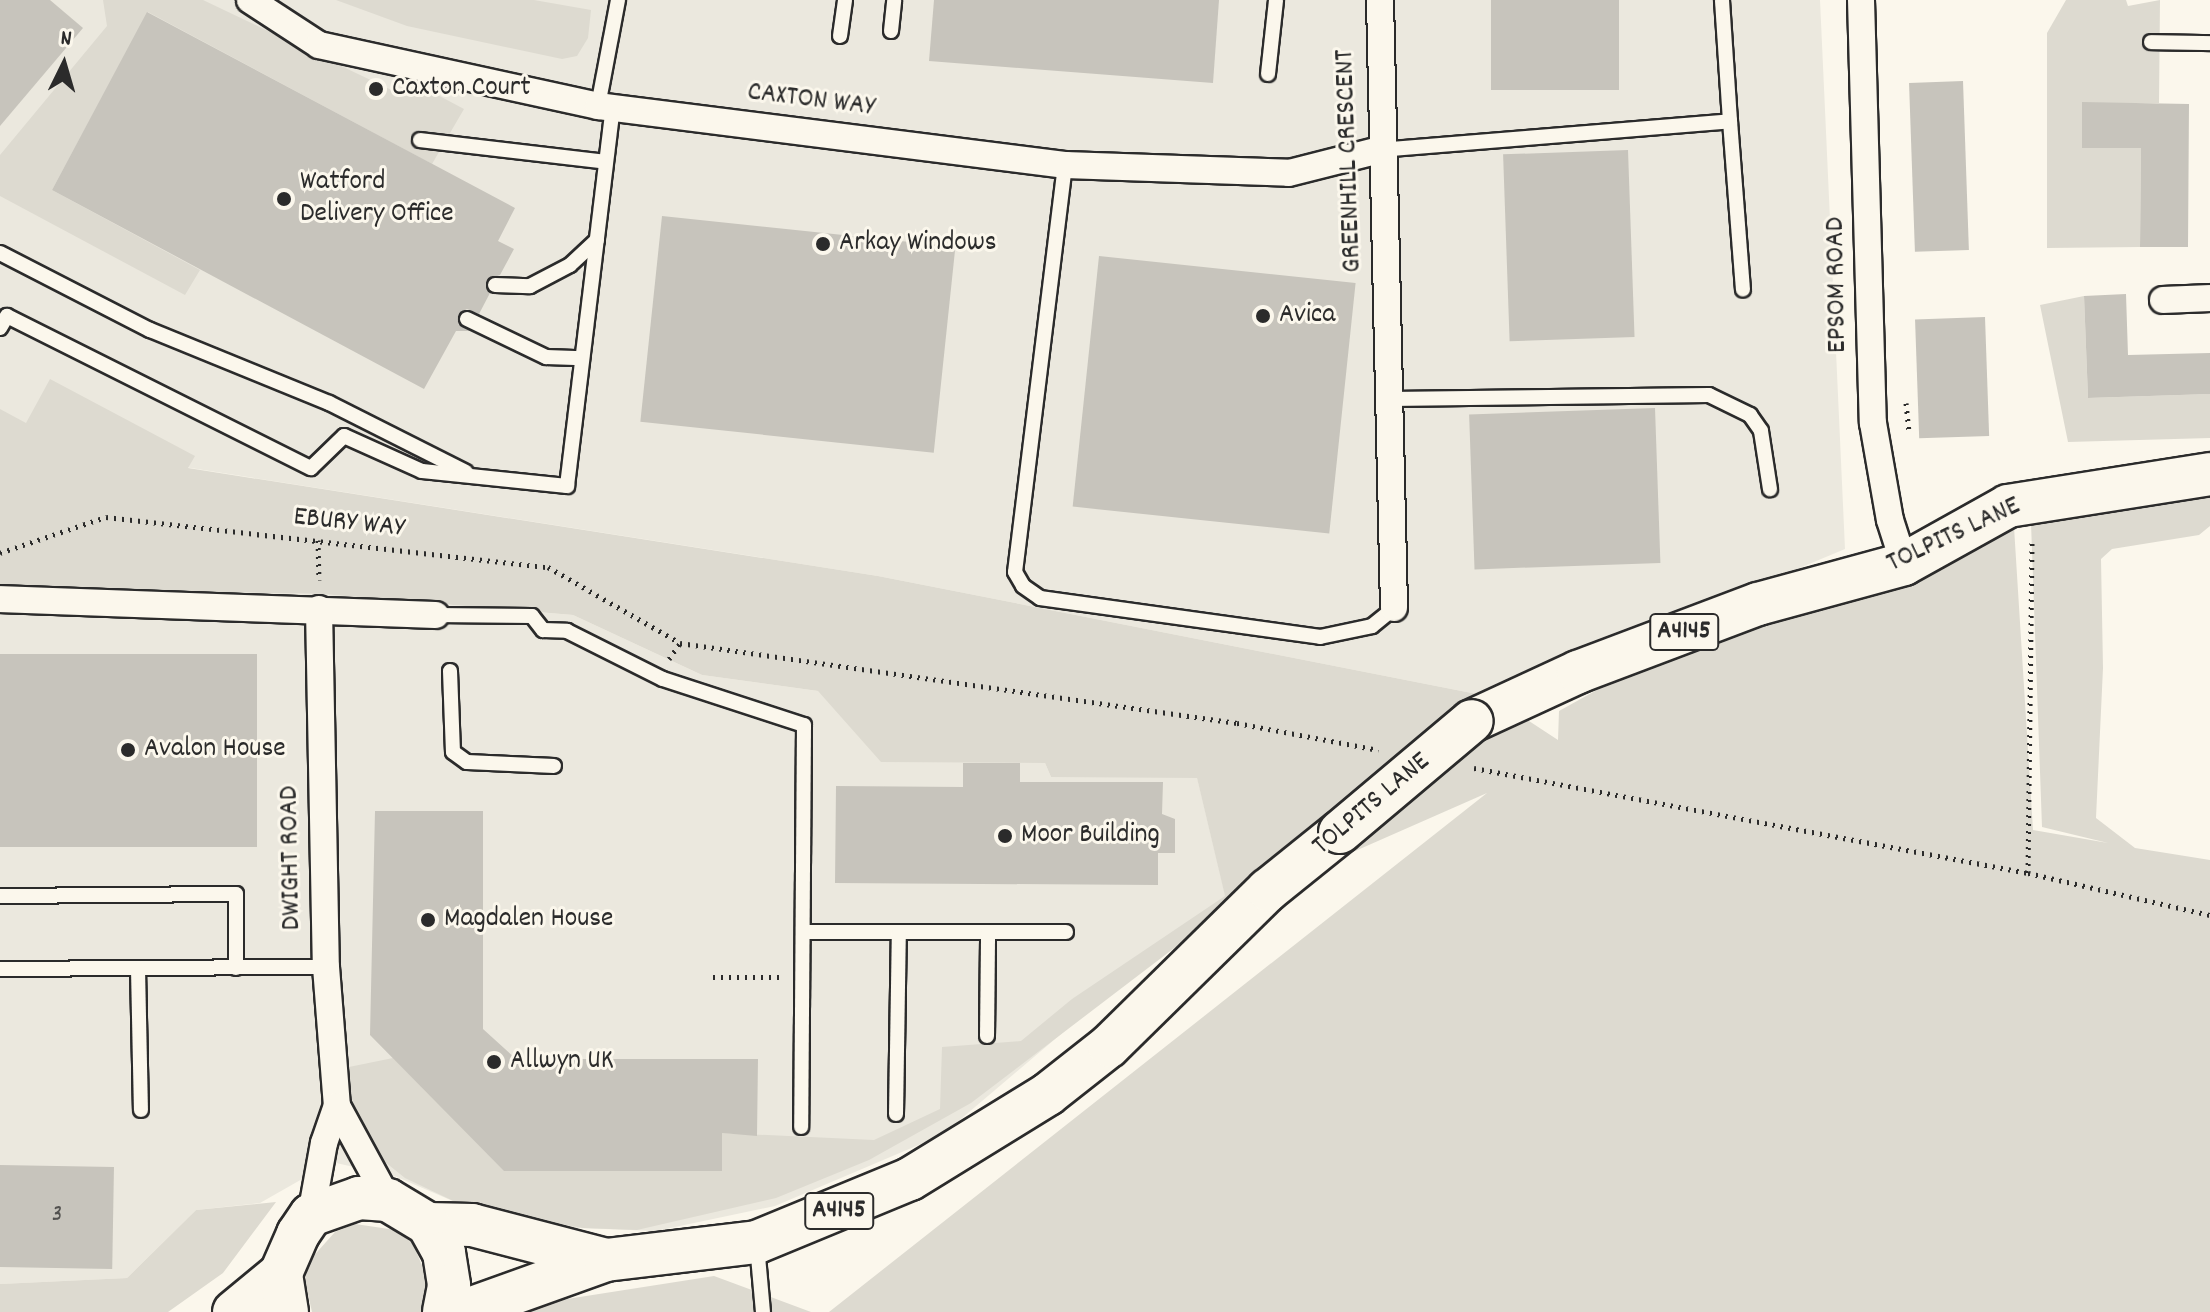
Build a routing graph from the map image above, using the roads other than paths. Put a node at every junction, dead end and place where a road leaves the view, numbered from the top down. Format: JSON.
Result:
{"nodes":[{"id":1,"x":250,"y":0,"type":"edge"},
{"id":2,"x":618,"y":0,"type":"edge"},
{"id":3,"x":845,"y":0,"type":"edge"},
{"id":4,"x":894,"y":0,"type":"edge"},
{"id":5,"x":1276,"y":0,"type":"edge"},
{"id":6,"x":1380,"y":0,"type":"edge"},
{"id":7,"x":1722,"y":0,"type":"edge"},
{"id":8,"x":1861,"y":0,"type":"edge"},
{"id":9,"x":891,"y":31,"type":"dead end"},
{"id":10,"x":840,"y":36,"type":"dead end"},
{"id":11,"x":2151,"y":42,"type":"dead end"},
{"id":12,"x":2210,"y":43,"type":"edge"},
{"id":13,"x":1268,"y":74,"type":"dead end"},
{"id":14,"x":605,"y":107,"type":"junction"},
{"id":15,"x":1730,"y":121,"type":"junction"},
{"id":16,"x":420,"y":140,"type":"dead end"},
{"id":17,"x":1380,"y":150,"type":"junction"},
{"id":18,"x":606,"y":162,"type":"junction"},
{"id":19,"x":1065,"y":165,"type":"junction"},
{"id":20,"x":597,"y":240,"type":"junction"},
{"id":21,"x":0,"y":253,"type":"edge"},
{"id":22,"x":495,"y":285,"type":"dead end"},
{"id":23,"x":1743,"y":289,"type":"dead end"},
{"id":24,"x":2210,"y":298,"type":"edge"},
{"id":25,"x":2163,"y":300,"type":"dead end"},
{"id":26,"x":467,"y":319,"type":"dead end"},
{"id":27,"x":0,"y":328,"type":"edge"},
{"id":28,"x":582,"y":358,"type":"junction"},
{"id":29,"x":1390,"y":399,"type":"junction"},
{"id":30,"x":2210,"y":474,"type":"edge"},
{"id":31,"x":473,"y":476,"type":"junction"},
{"id":32,"x":1770,"y":489,"type":"dead end"},
{"id":33,"x":1904,"y":564,"type":"junction"},
{"id":34,"x":0,"y":599,"type":"edge"},
{"id":35,"x":1394,"y":608,"type":"joint"},
{"id":36,"x":319,"y":609,"type":"junction"},
{"id":37,"x":436,"y":615,"type":"joint"},
{"id":38,"x":450,"y":671,"type":"dead end"},
{"id":39,"x":554,"y":766,"type":"dead end"},
{"id":40,"x":0,"y":896,"type":"edge"},
{"id":41,"x":804,"y":932,"type":"junction"},
{"id":42,"x":988,"y":932,"type":"junction"},
{"id":43,"x":1066,"y":932,"type":"dead end"},
{"id":44,"x":899,"y":933,"type":"junction"},
{"id":45,"x":326,"y":967,"type":"junction"},
{"id":46,"x":236,"y":968,"type":"junction"},
{"id":47,"x":0,"y":969,"type":"edge"},
{"id":48,"x":138,"y":969,"type":"junction"},
{"id":49,"x":987,"y":1036,"type":"dead end"},
{"id":50,"x":337,"y":1106,"type":"junction"},
{"id":51,"x":141,"y":1110,"type":"dead end"},
{"id":52,"x":896,"y":1114,"type":"dead end"},
{"id":53,"x":801,"y":1127,"type":"dead end"},
{"id":54,"x":388,"y":1200,"type":"junction"},
{"id":55,"x":311,"y":1215,"type":"junction"},
{"id":56,"x":428,"y":1224,"type":"junction"},
{"id":57,"x":757,"y":1242,"type":"junction"},
{"id":58,"x":606,"y":1260,"type":"junction"},
{"id":59,"x":284,"y":1292,"type":"edge"},
{"id":60,"x":234,"y":1312,"type":"edge"},
{"id":61,"x":444,"y":1312,"type":"edge"},
{"id":62,"x":461,"y":1312,"type":"edge"},
{"id":63,"x":763,"y":1312,"type":"edge"}],
"edges":[{"from":1,"to":14,"type":"street","name":"CAXTON WAY"},
{"from":2,"to":14,"type":"lane"},
{"from":3,"to":10,"type":"lane"},
{"from":4,"to":9,"type":"lane"},
{"from":5,"to":13,"type":"lane"},
{"from":6,"to":17,"type":"street","name":"GREENHILL CRESCENT"},
{"from":7,"to":15,"type":"lane"},
{"from":8,"to":33,"type":"street","name":"EPSOM ROAD"},
{"from":11,"to":12,"type":"lane"},
{"from":14,"to":18,"type":"lane"},
{"from":14,"to":19,"type":"street","name":"CAXTON WAY"},
{"from":15,"to":17,"type":"lane"},
{"from":15,"to":23,"type":"lane"},
{"from":16,"to":18,"type":"lane"},
{"from":17,"to":19,"type":"street","name":"CAXTON WAY"},
{"from":17,"to":29,"type":"street","name":"GREENHILL CRESCENT"},
{"from":18,"to":20,"type":"lane"},
{"from":19,"to":35,"type":"lane"},
{"from":20,"to":22,"type":"lane"},
{"from":20,"to":28,"type":"lane"},
{"from":21,"to":31,"type":"lane"},
{"from":24,"to":25,"type":"street"},
{"from":26,"to":28,"type":"lane"},
{"from":27,"to":31,"type":"lane"},
{"from":28,"to":31,"type":"lane"},
{"from":29,"to":32,"type":"lane"},
{"from":29,"to":35,"type":"street","name":"GREENHILL CRESCENT"},
{"from":30,"to":33,"type":"main road","name":"TOLPITS LANE","number":"A4145"},
{"from":33,"to":57,"type":"main road","name":"TOLPITS LANE","number":"A4145","bridge":true},
{"from":34,"to":36,"type":"street"},
{"from":36,"to":37,"type":"street"},
{"from":36,"to":45,"type":"street","name":"DWIGHT ROAD"},
{"from":37,"to":41,"type":"lane"},
{"from":38,"to":39,"type":"lane"},
{"from":40,"to":46,"type":"lane"},
{"from":41,"to":44,"type":"lane"},
{"from":41,"to":53,"type":"lane"},
{"from":42,"to":43,"type":"lane"},
{"from":42,"to":44,"type":"lane"},
{"from":42,"to":49,"type":"lane"},
{"from":44,"to":52,"type":"lane"},
{"from":45,"to":46,"type":"lane"},
{"from":45,"to":50,"type":"street","name":"DWIGHT ROAD"},
{"from":46,"to":48,"type":"lane"},
{"from":47,"to":48,"type":"lane"},
{"from":48,"to":51,"type":"lane"},
{"from":50,"to":54,"type":"street","name":"DWIGHT ROAD"},
{"from":50,"to":55,"type":"street","name":"DWIGHT ROAD"},
{"from":54,"to":55,"type":"main road"},
{"from":54,"to":56,"type":"main road","name":"TOLPITS LANE","number":"A4145"},
{"from":55,"to":59,"type":"main road"},
{"from":56,"to":58,"type":"main road","name":"TOLPITS LANE","number":"A4145"},
{"from":56,"to":61,"type":"main road"},
{"from":57,"to":58,"type":"main road","name":"TOLPITS LANE","number":"A4145"},
{"from":57,"to":63,"type":"lane"},
{"from":58,"to":62,"type":"main road","name":"TOLPITS LANE","number":"A4145"},
{"from":59,"to":60,"type":"main road"}]}
